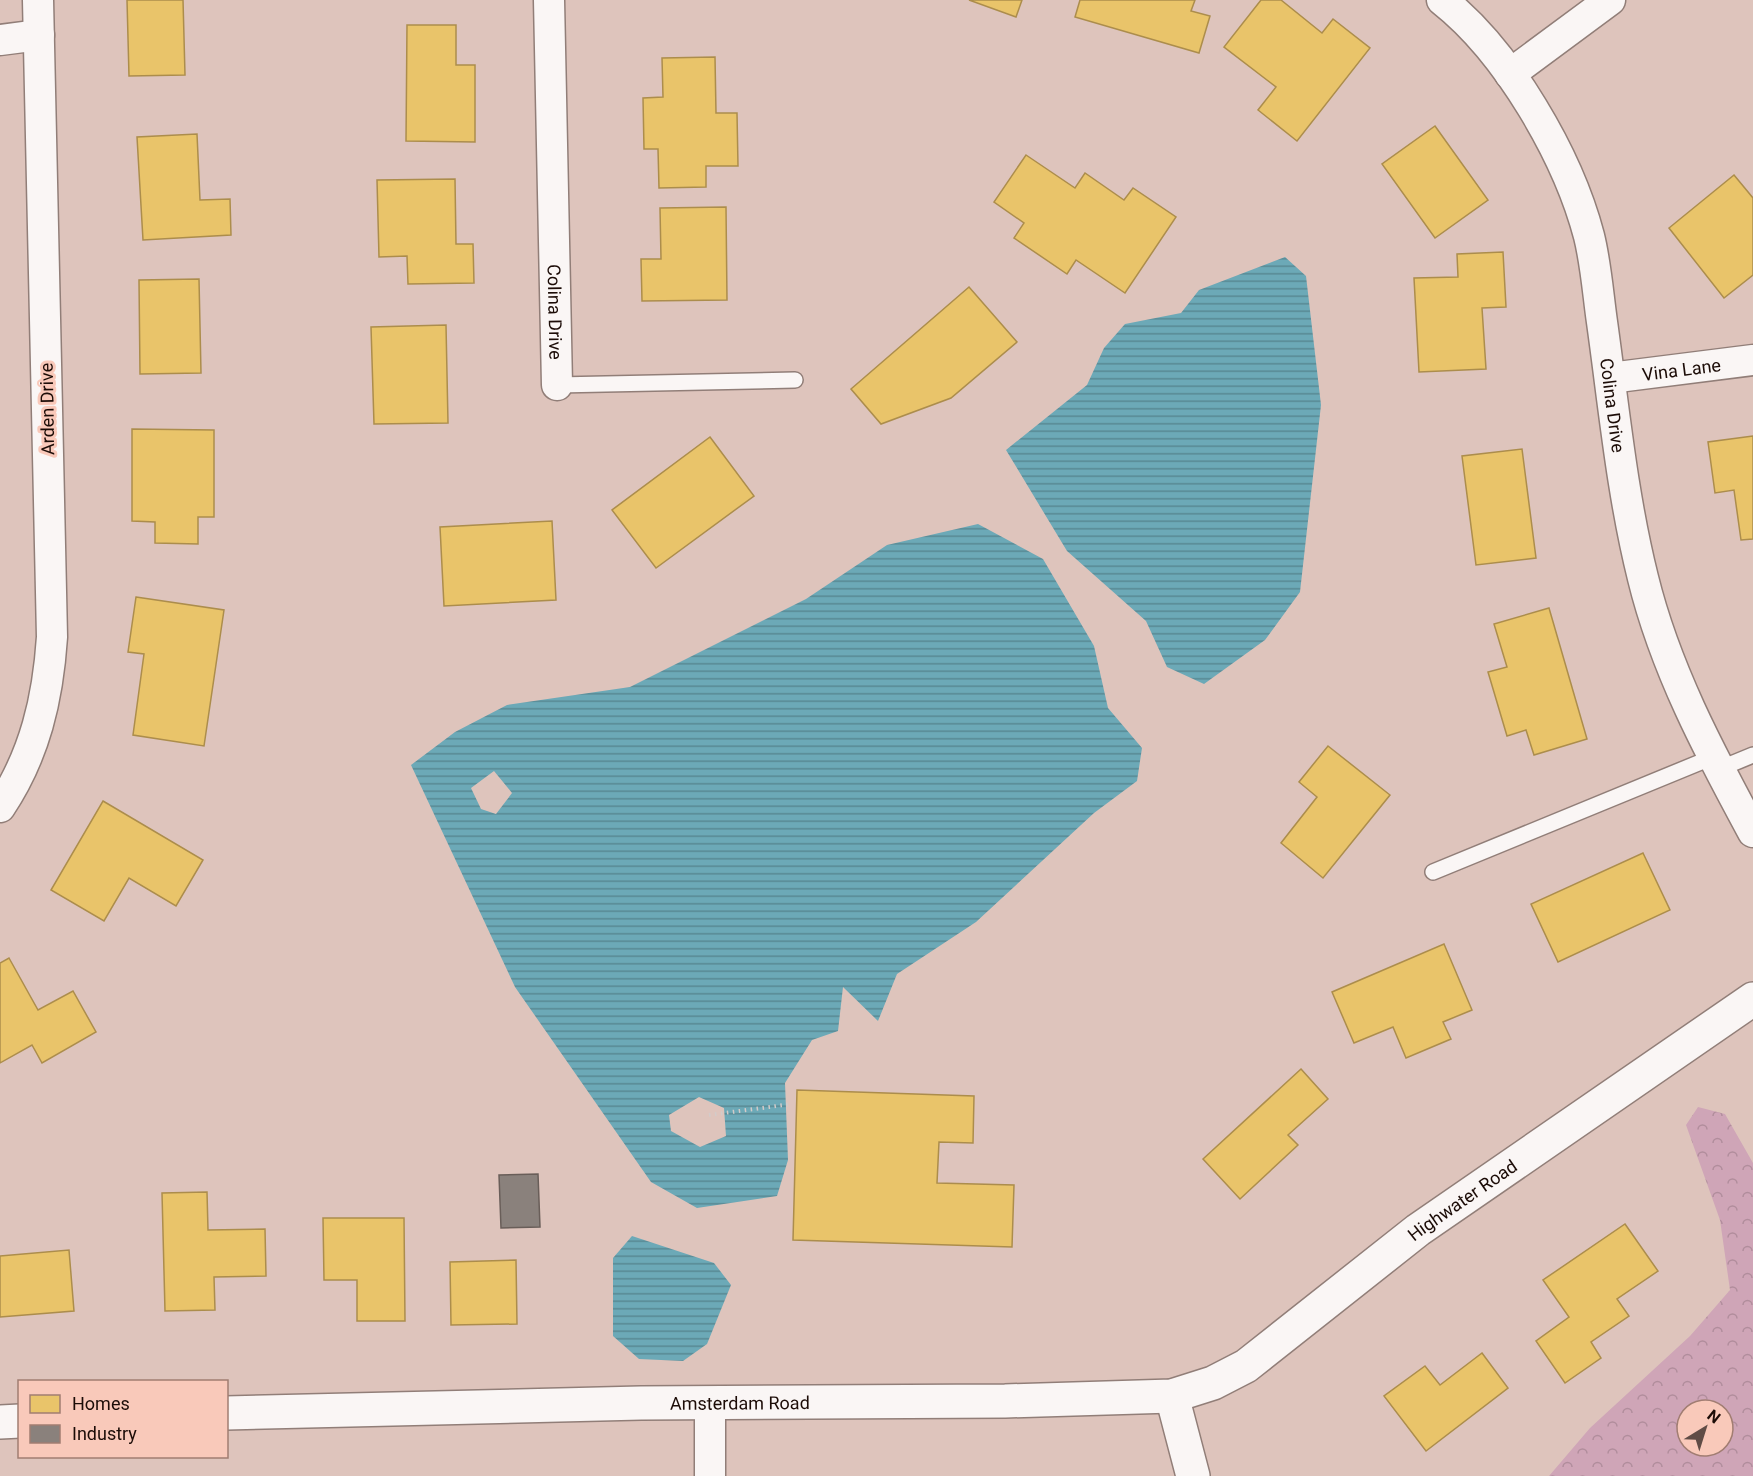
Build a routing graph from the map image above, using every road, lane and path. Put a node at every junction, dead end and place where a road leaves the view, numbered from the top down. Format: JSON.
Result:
{"nodes":[{"id":1,"x":38,"y":0,"type":"edge"},
{"id":2,"x":549,"y":0,"type":"edge"},
{"id":3,"x":1442,"y":0,"type":"edge"},
{"id":4,"x":1610,"y":0,"type":"edge"},
{"id":5,"x":39,"y":35,"type":"junction"},
{"id":6,"x":0,"y":39,"type":"edge"},
{"id":7,"x":1510,"y":74,"type":"junction"},
{"id":8,"x":1753,"y":360,"type":"edge"},
{"id":9,"x":1610,"y":378,"type":"junction"},
{"id":10,"x":795,"y":380,"type":"dead end"},
{"id":11,"x":557,"y":385,"type":"joint"},
{"id":12,"x":1753,"y":755,"type":"edge"},
{"id":13,"x":1716,"y":763,"type":"junction"},
{"id":14,"x":0,"y":807,"type":"edge"},
{"id":15,"x":1753,"y":832,"type":"edge"},
{"id":16,"x":1433,"y":872,"type":"dead end"},
{"id":17,"x":1753,"y":999,"type":"edge"},
{"id":18,"x":792,"y":1104,"type":"dead end"},
{"id":19,"x":709,"y":1114,"type":"dead end"},
{"id":20,"x":1172,"y":1396,"type":"junction"},
{"id":21,"x":710,"y":1402,"type":"junction"},
{"id":22,"x":228,"y":1413,"type":"edge"},
{"id":23,"x":18,"y":1421,"type":"edge"},
{"id":24,"x":0,"y":1422,"type":"edge"},
{"id":25,"x":710,"y":1476,"type":"edge"},
{"id":26,"x":1193,"y":1476,"type":"edge"}],
"edges":[{"from":1,"to":5,"type":"street","name":"Arden Drive"},
{"from":2,"to":11,"type":"street","name":"Colina Drive"},
{"from":3,"to":7,"type":"street","name":"Colina Drive"},
{"from":4,"to":7,"type":"street"},
{"from":5,"to":6,"type":"street"},
{"from":5,"to":14,"type":"street","name":"Arden Drive"},
{"from":7,"to":9,"type":"street","name":"Colina Drive"},
{"from":8,"to":9,"type":"street","name":"Vina Lane"},
{"from":9,"to":13,"type":"street","name":"Colina Drive"},
{"from":10,"to":11,"type":"lane","name":"Colina Drive"},
{"from":12,"to":13,"type":"lane"},
{"from":13,"to":15,"type":"street","name":"Colina Drive"},
{"from":13,"to":16,"type":"lane"},
{"from":17,"to":20,"type":"street","name":"Highwater Road"},
{"from":18,"to":19,"type":"path"},
{"from":20,"to":21,"type":"street","name":"Amsterdam Road"},
{"from":20,"to":26,"type":"street"},
{"from":21,"to":22,"type":"street","name":"Amsterdam Road"},
{"from":21,"to":25,"type":"street"},
{"from":23,"to":24,"type":"street"}]}
